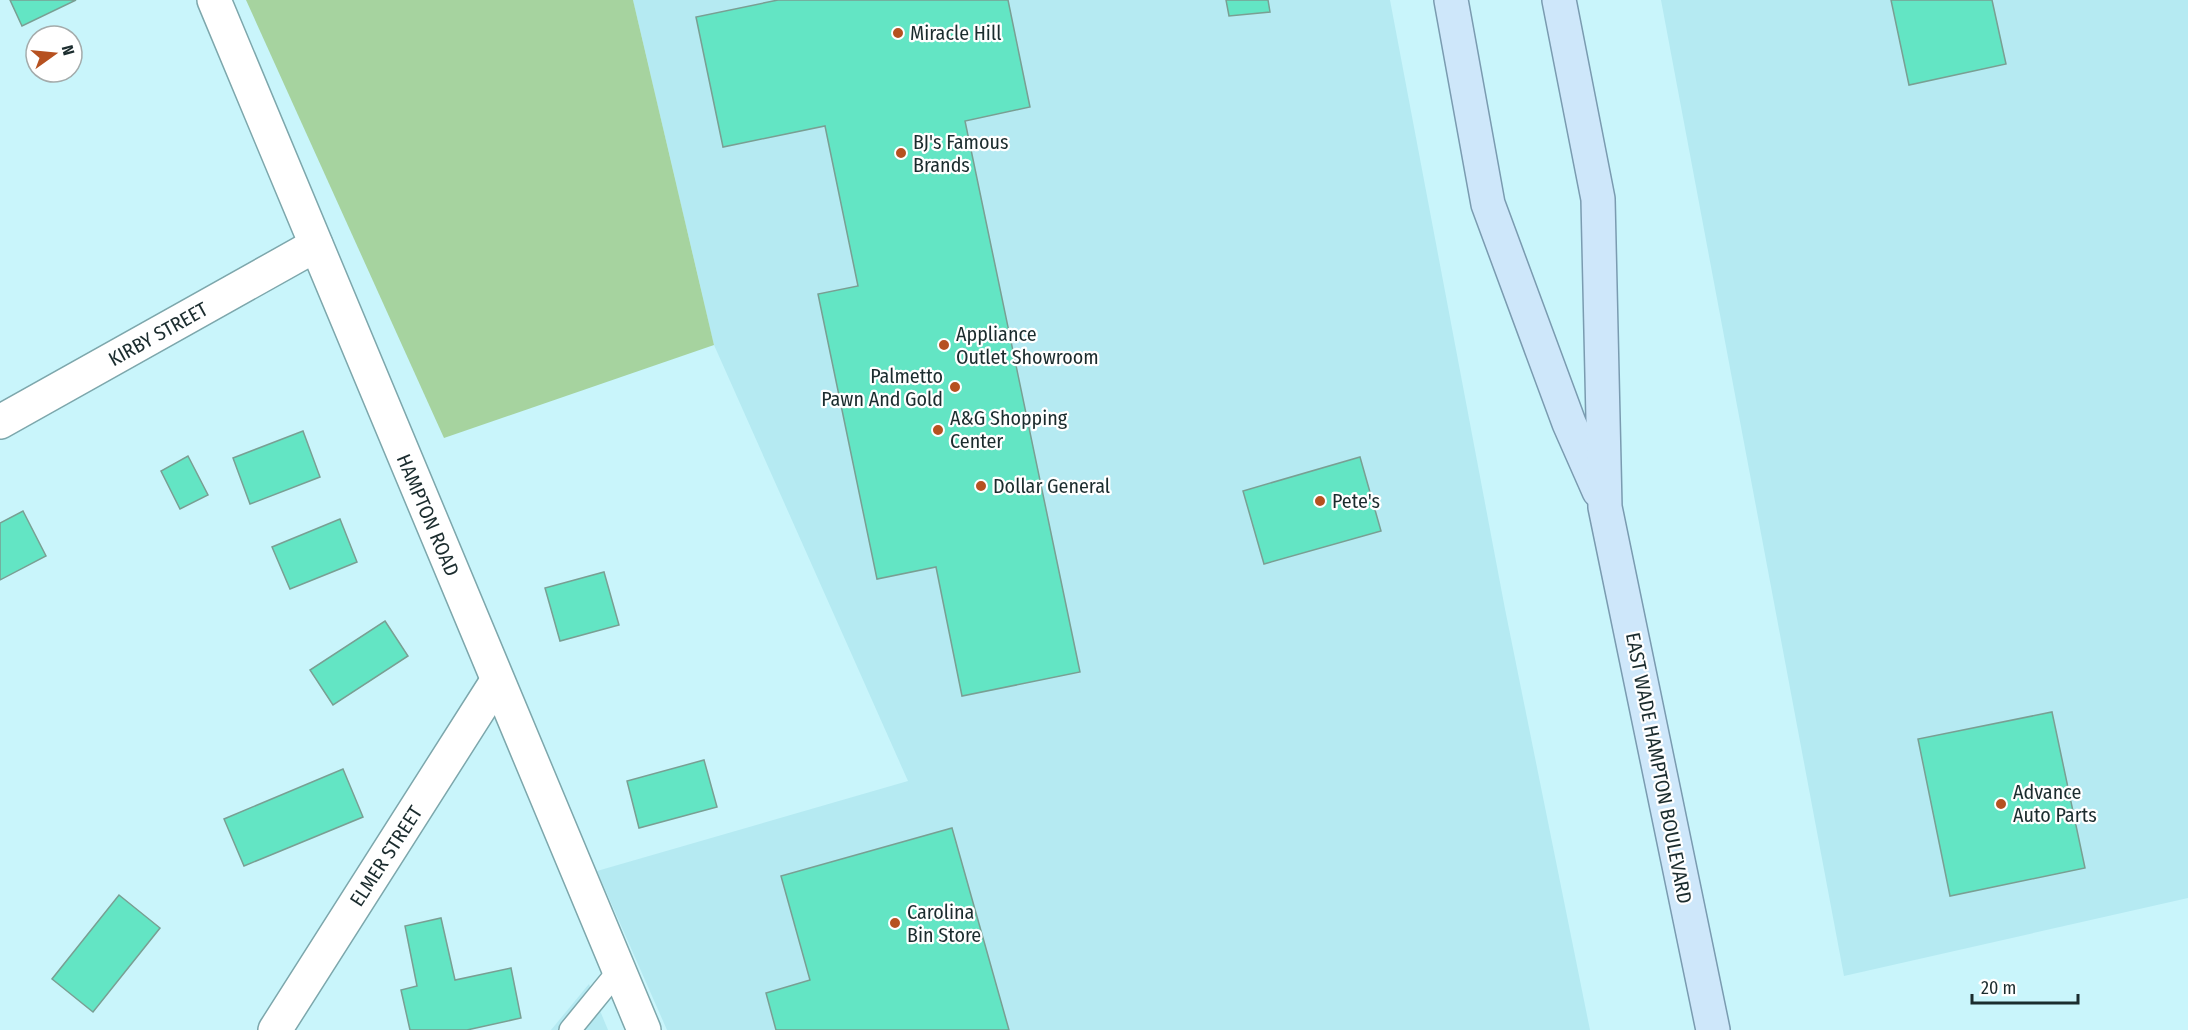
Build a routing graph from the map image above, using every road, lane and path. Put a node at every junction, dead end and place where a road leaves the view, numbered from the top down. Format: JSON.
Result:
{"nodes":[{"id":1,"x":214,"y":0,"type":"edge"},
{"id":2,"x":1451,"y":0,"type":"edge"},
{"id":3,"x":1559,"y":0,"type":"edge"},
{"id":4,"x":316,"y":245,"type":"junction"},
{"id":5,"x":0,"y":422,"type":"edge"},
{"id":6,"x":1605,"y":507,"type":"junction"},
{"id":7,"x":497,"y":681,"type":"junction"},
{"id":8,"x":618,"y":970,"type":"junction"},
{"id":9,"x":275,"y":1030,"type":"edge"},
{"id":10,"x":570,"y":1030,"type":"edge"},
{"id":11,"x":644,"y":1030,"type":"edge"},
{"id":12,"x":1713,"y":1030,"type":"edge"}],
"edges":[{"from":1,"to":4,"type":"street","name":"HAMPTON ROAD"},
{"from":2,"to":6,"type":"main road","name":"EAST WADE HAMPTON BOULEVARD"},
{"from":3,"to":6,"type":"main road","name":"EAST WADE HAMPTON BOULEVARD"},
{"from":4,"to":5,"type":"street","name":"KIRBY STREET"},
{"from":4,"to":7,"type":"street","name":"HAMPTON ROAD"},
{"from":6,"to":12,"type":"main road","name":"EAST WADE HAMPTON BOULEVARD"},
{"from":7,"to":8,"type":"street","name":"HAMPTON ROAD"},
{"from":7,"to":9,"type":"street","name":"ELMER STREET"},
{"from":8,"to":10,"type":"lane"},
{"from":8,"to":11,"type":"street","name":"HAMPTON ROAD"}]}
